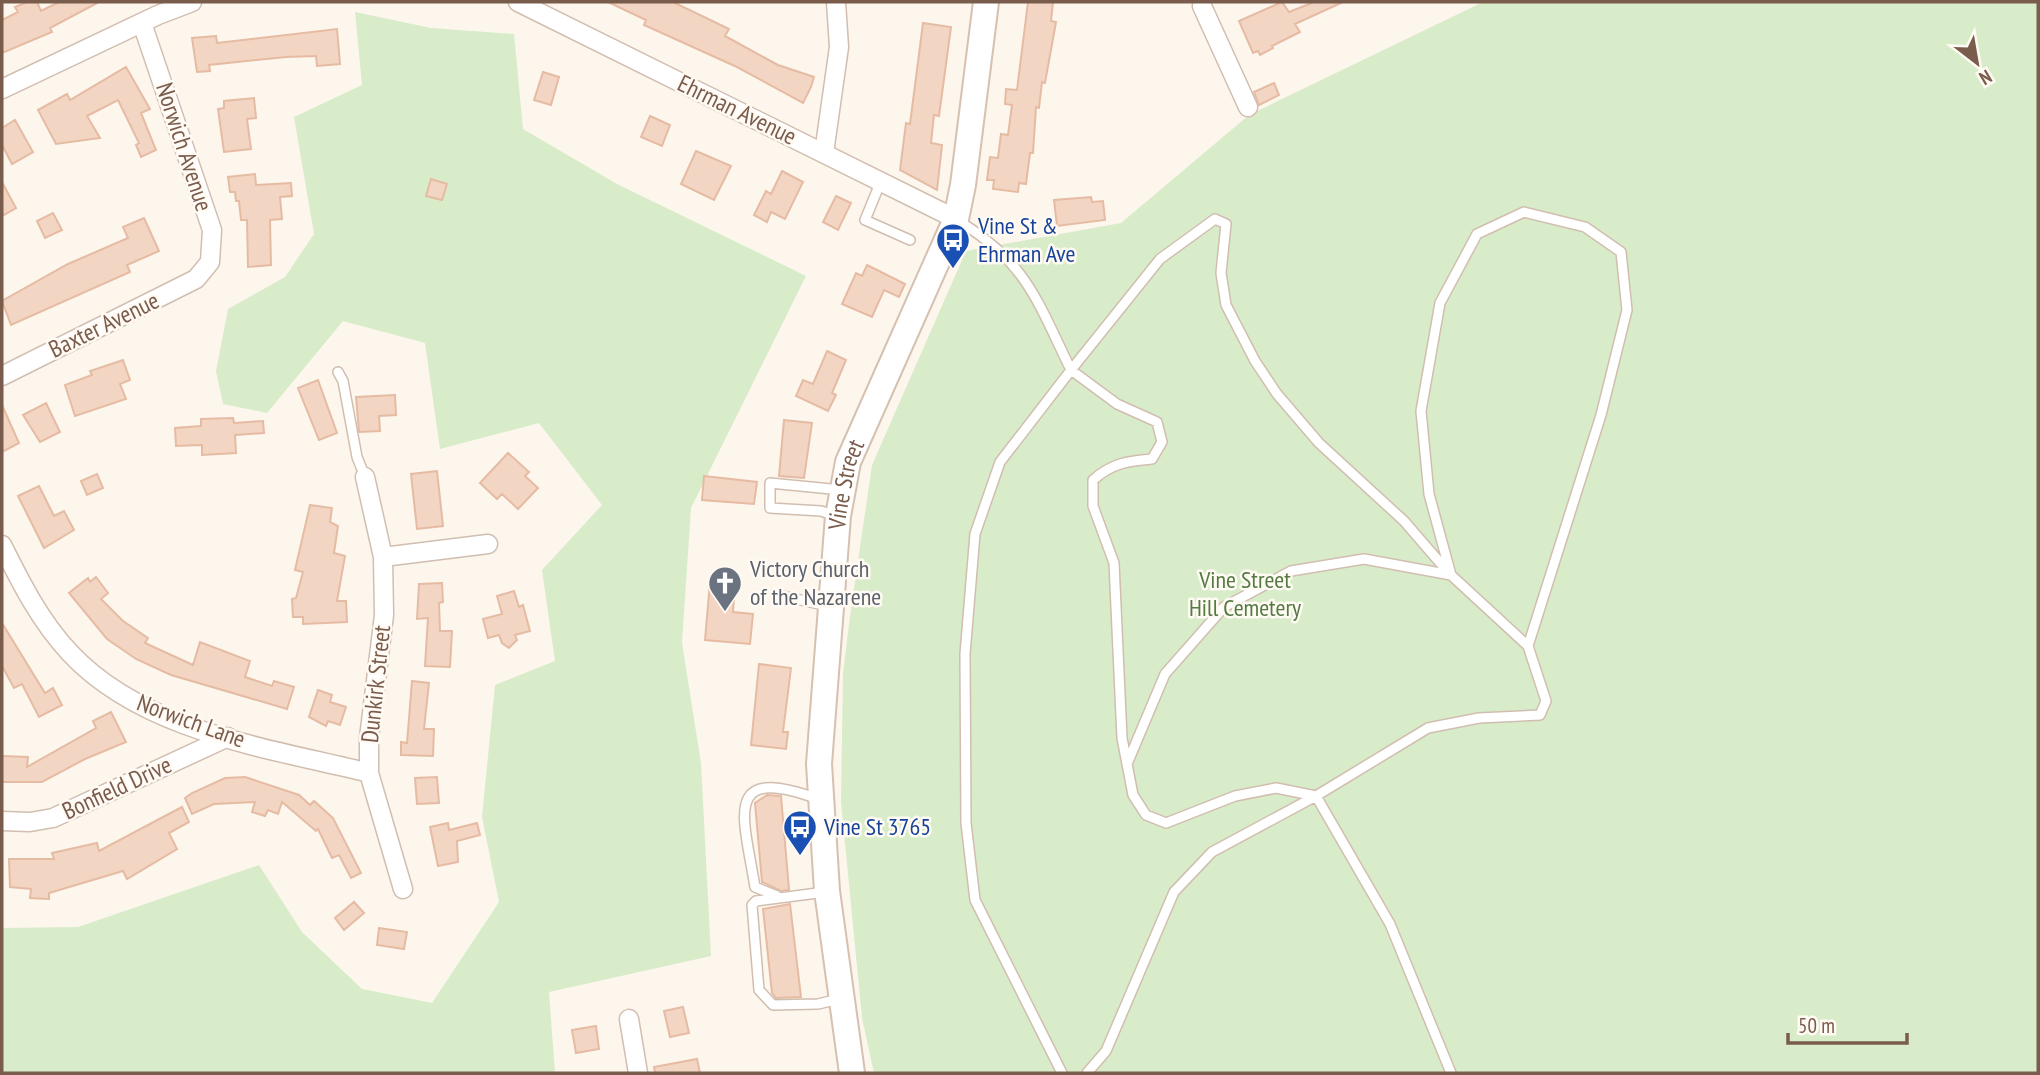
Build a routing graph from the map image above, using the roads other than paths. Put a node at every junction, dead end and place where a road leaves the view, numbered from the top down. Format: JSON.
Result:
{"nodes":[{"id":1,"x":192,"y":2,"type":"edge"},
{"id":2,"x":518,"y":2,"type":"edge"},
{"id":3,"x":836,"y":2,"type":"edge"},
{"id":4,"x":986,"y":2,"type":"edge"},
{"id":5,"x":1203,"y":3,"type":"edge"},
{"id":6,"x":142,"y":23,"type":"junction"},
{"id":7,"x":2,"y":89,"type":"edge"},
{"id":8,"x":1248,"y":107,"type":"dead end"},
{"id":9,"x":824,"y":153,"type":"junction"},
{"id":10,"x":881,"y":181,"type":"junction"},
{"id":11,"x":956,"y":219,"type":"junction"},
{"id":12,"x":911,"y":240,"type":"dead end"},
{"id":13,"x":205,"y":272,"type":"joint"},
{"id":14,"x":1071,"y":370,"type":"junction"},
{"id":15,"x":338,"y":372,"type":"dead end"},
{"id":16,"x":2,"y":376,"type":"edge"},
{"id":17,"x":365,"y":477,"type":"joint"},
{"id":18,"x":841,"y":490,"type":"junction"},
{"id":19,"x":838,"y":516,"type":"junction"},
{"id":20,"x":2,"y":544,"type":"edge"},
{"id":21,"x":488,"y":544,"type":"dead end"},
{"id":22,"x":383,"y":557,"type":"junction"},
{"id":23,"x":1451,"y":575,"type":"junction"},
{"id":24,"x":778,"y":595,"type":"dead end"},
{"id":25,"x":829,"y":606,"type":"junction"},
{"id":26,"x":1528,"y":646,"type":"junction"},
{"id":27,"x":228,"y":737,"type":"junction"},
{"id":28,"x":1127,"y":764,"type":"junction"},
{"id":29,"x":369,"y":773,"type":"junction"},
{"id":30,"x":1316,"y":796,"type":"junction"},
{"id":31,"x":820,"y":800,"type":"junction"},
{"id":32,"x":2,"y":821,"type":"edge"},
{"id":33,"x":402,"y":889,"type":"dead end"},
{"id":34,"x":827,"y":891,"type":"junction"},
{"id":35,"x":783,"y":897,"type":"junction"},
{"id":36,"x":841,"y":999,"type":"junction"},
{"id":37,"x":629,"y":1019,"type":"dead end"},
{"id":38,"x":638,"y":1073,"type":"edge"},
{"id":39,"x":852,"y":1073,"type":"edge"},
{"id":40,"x":1062,"y":1073,"type":"edge"},
{"id":41,"x":1087,"y":1073,"type":"edge"},
{"id":42,"x":1451,"y":1073,"type":"edge"}],
"edges":[{"from":1,"to":6,"type":"street"},
{"from":2,"to":9,"type":"street","name":"Ehrman Avenue"},
{"from":3,"to":9,"type":"street"},
{"from":4,"to":11,"type":"main road","name":"Vine Street"},
{"from":5,"to":8,"type":"street"},
{"from":6,"to":7,"type":"street"},
{"from":6,"to":13,"type":"street","name":"Norwich Avenue"},
{"from":9,"to":10,"type":"street","name":"Ehrman Avenue"},
{"from":10,"to":11,"type":"street","name":"Ehrman Avenue"},
{"from":10,"to":12,"type":"lane"},
{"from":11,"to":14,"type":"lane"},
{"from":11,"to":18,"type":"main road","name":"Vine Street"},
{"from":13,"to":16,"type":"street","name":"Baxter Avenue"},
{"from":14,"to":23,"type":"lane"},
{"from":14,"to":28,"type":"lane"},
{"from":14,"to":40,"type":"lane"},
{"from":15,"to":17,"type":"lane"},
{"from":17,"to":22,"type":"street","name":"Dunkirk Street"},
{"from":18,"to":19,"type":"main road","name":"Vine Street"},
{"from":18,"to":19,"type":"lane"},
{"from":19,"to":25,"type":"main road","name":"Vine Street"},
{"from":20,"to":27,"type":"street","name":"Norwich Lane"},
{"from":21,"to":22,"type":"street"},
{"from":22,"to":29,"type":"street","name":"Dunkirk Street"},
{"from":23,"to":26,"type":"lane"},
{"from":23,"to":26,"type":"lane"},
{"from":23,"to":28,"type":"lane"},
{"from":24,"to":25,"type":"lane"},
{"from":25,"to":31,"type":"main road","name":"Vine Street"},
{"from":26,"to":30,"type":"lane"},
{"from":27,"to":29,"type":"street","name":"Norwich Lane"},
{"from":27,"to":32,"type":"street","name":"Bonfield Drive"},
{"from":28,"to":30,"type":"lane"},
{"from":29,"to":33,"type":"street","name":"Dunkirk Street"},
{"from":30,"to":41,"type":"lane"},
{"from":30,"to":42,"type":"lane"},
{"from":31,"to":34,"type":"main road","name":"Vine Street"},
{"from":31,"to":35,"type":"lane"},
{"from":34,"to":35,"type":"lane"},
{"from":34,"to":36,"type":"main road","name":"Vine Street"},
{"from":35,"to":36,"type":"lane"},
{"from":36,"to":39,"type":"main road","name":"Vine Street"},
{"from":37,"to":38,"type":"street"}]}
